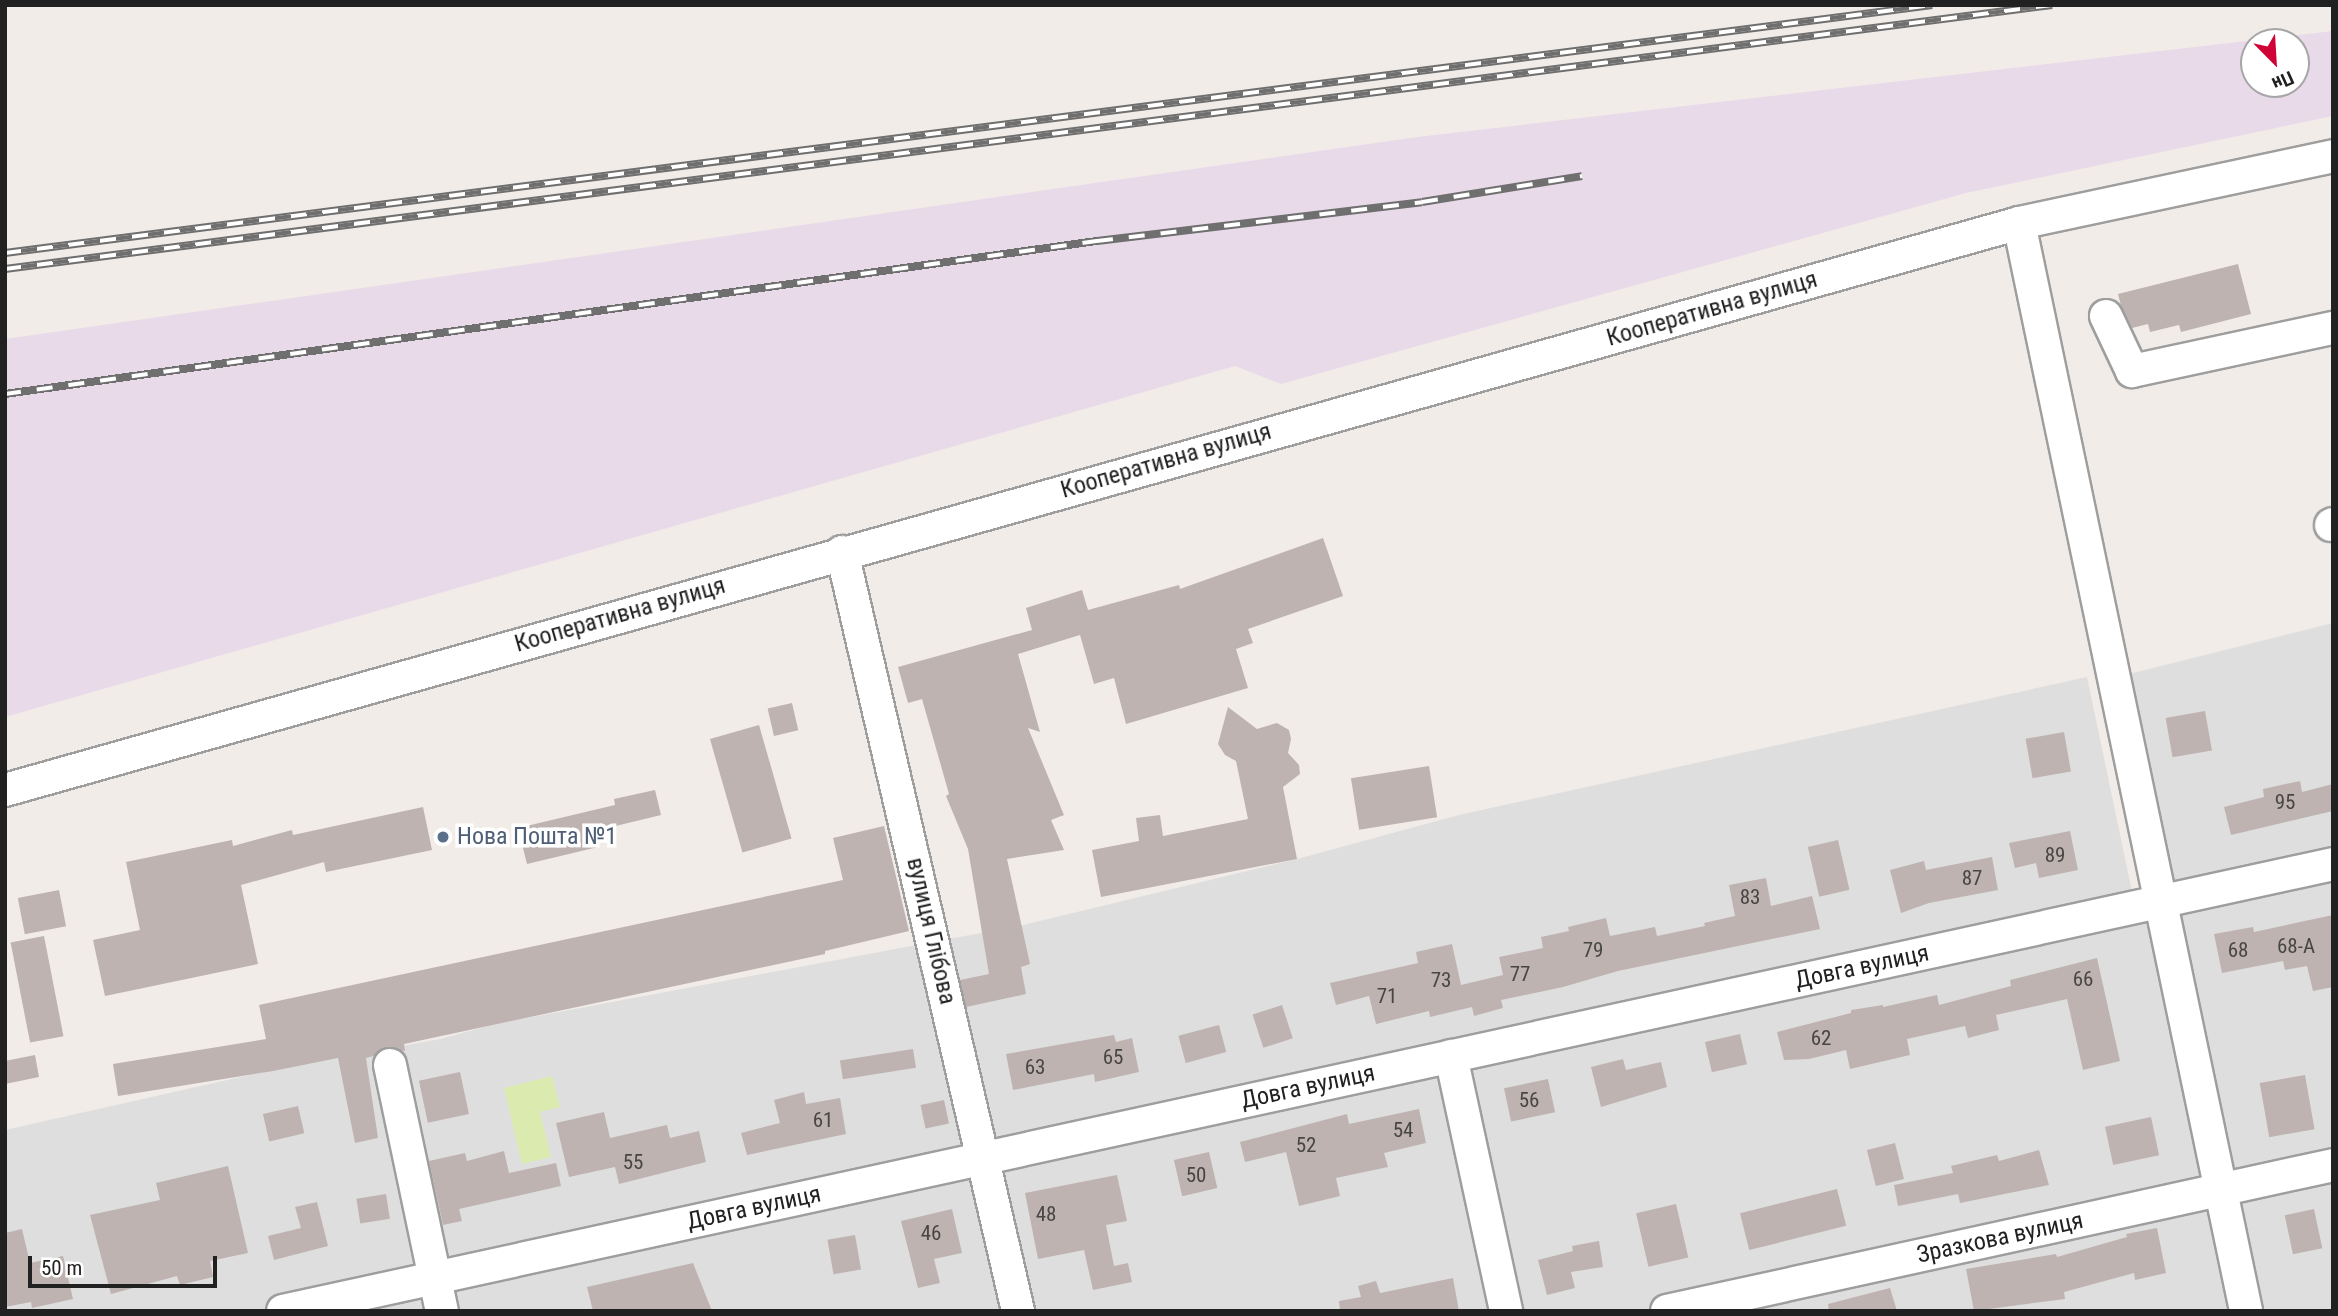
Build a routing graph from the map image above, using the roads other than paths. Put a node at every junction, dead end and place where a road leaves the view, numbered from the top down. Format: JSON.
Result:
{"nodes":[{"id":1,"x":2333,"y":156,"type":"edge"},
{"id":2,"x":2019,"y":223,"type":"junction"},
{"id":3,"x":2106,"y":316,"type":"dead end"},
{"id":4,"x":2333,"y":328,"type":"edge"},
{"id":5,"x":842,"y":552,"type":"junction"},
{"id":6,"x":5,"y":790,"type":"edge"},
{"id":7,"x":2333,"y":864,"type":"edge"},
{"id":8,"x":2159,"y":902,"type":"junction"},
{"id":9,"x":1451,"y":1056,"type":"junction"},
{"id":10,"x":390,"y":1065,"type":"dead end"},
{"id":11,"x":985,"y":1158,"type":"junction"},
{"id":12,"x":2333,"y":1165,"type":"edge"},
{"id":13,"x":2220,"y":1189,"type":"junction"},
{"id":14,"x":435,"y":1278,"type":"junction"},
{"id":15,"x":283,"y":1311,"type":"edge"},
{"id":16,"x":442,"y":1311,"type":"edge"},
{"id":17,"x":1018,"y":1311,"type":"edge"},
{"id":18,"x":1506,"y":1311,"type":"edge"},
{"id":19,"x":1667,"y":1311,"type":"edge"},
{"id":20,"x":2246,"y":1311,"type":"edge"}],
"edges":[{"from":1,"to":2,"type":"street","name":"Кооперативна вулиця"},
{"from":2,"to":5,"type":"street","name":"Кооперативна вулиця"},
{"from":2,"to":8,"type":"street"},
{"from":3,"to":4,"type":"street"},
{"from":5,"to":6,"type":"street","name":"Кооперативна вулиця"},
{"from":5,"to":11,"type":"street","name":"вулиця Глібова"},
{"from":7,"to":8,"type":"street","name":"Довга вулиця"},
{"from":8,"to":9,"type":"street","name":"Довга вулиця"},
{"from":8,"to":13,"type":"street"},
{"from":9,"to":11,"type":"street","name":"Довга вулиця"},
{"from":9,"to":18,"type":"street"},
{"from":10,"to":14,"type":"street"},
{"from":11,"to":14,"type":"street","name":"Довга вулиця"},
{"from":11,"to":17,"type":"street","name":"вулиця Глібова"},
{"from":12,"to":13,"type":"street","name":"Зразкова вулиця"},
{"from":13,"to":19,"type":"street","name":"Зразкова вулиця"},
{"from":13,"to":20,"type":"street"},
{"from":14,"to":15,"type":"street","name":"Довга вулиця"},
{"from":14,"to":16,"type":"street"}]}
